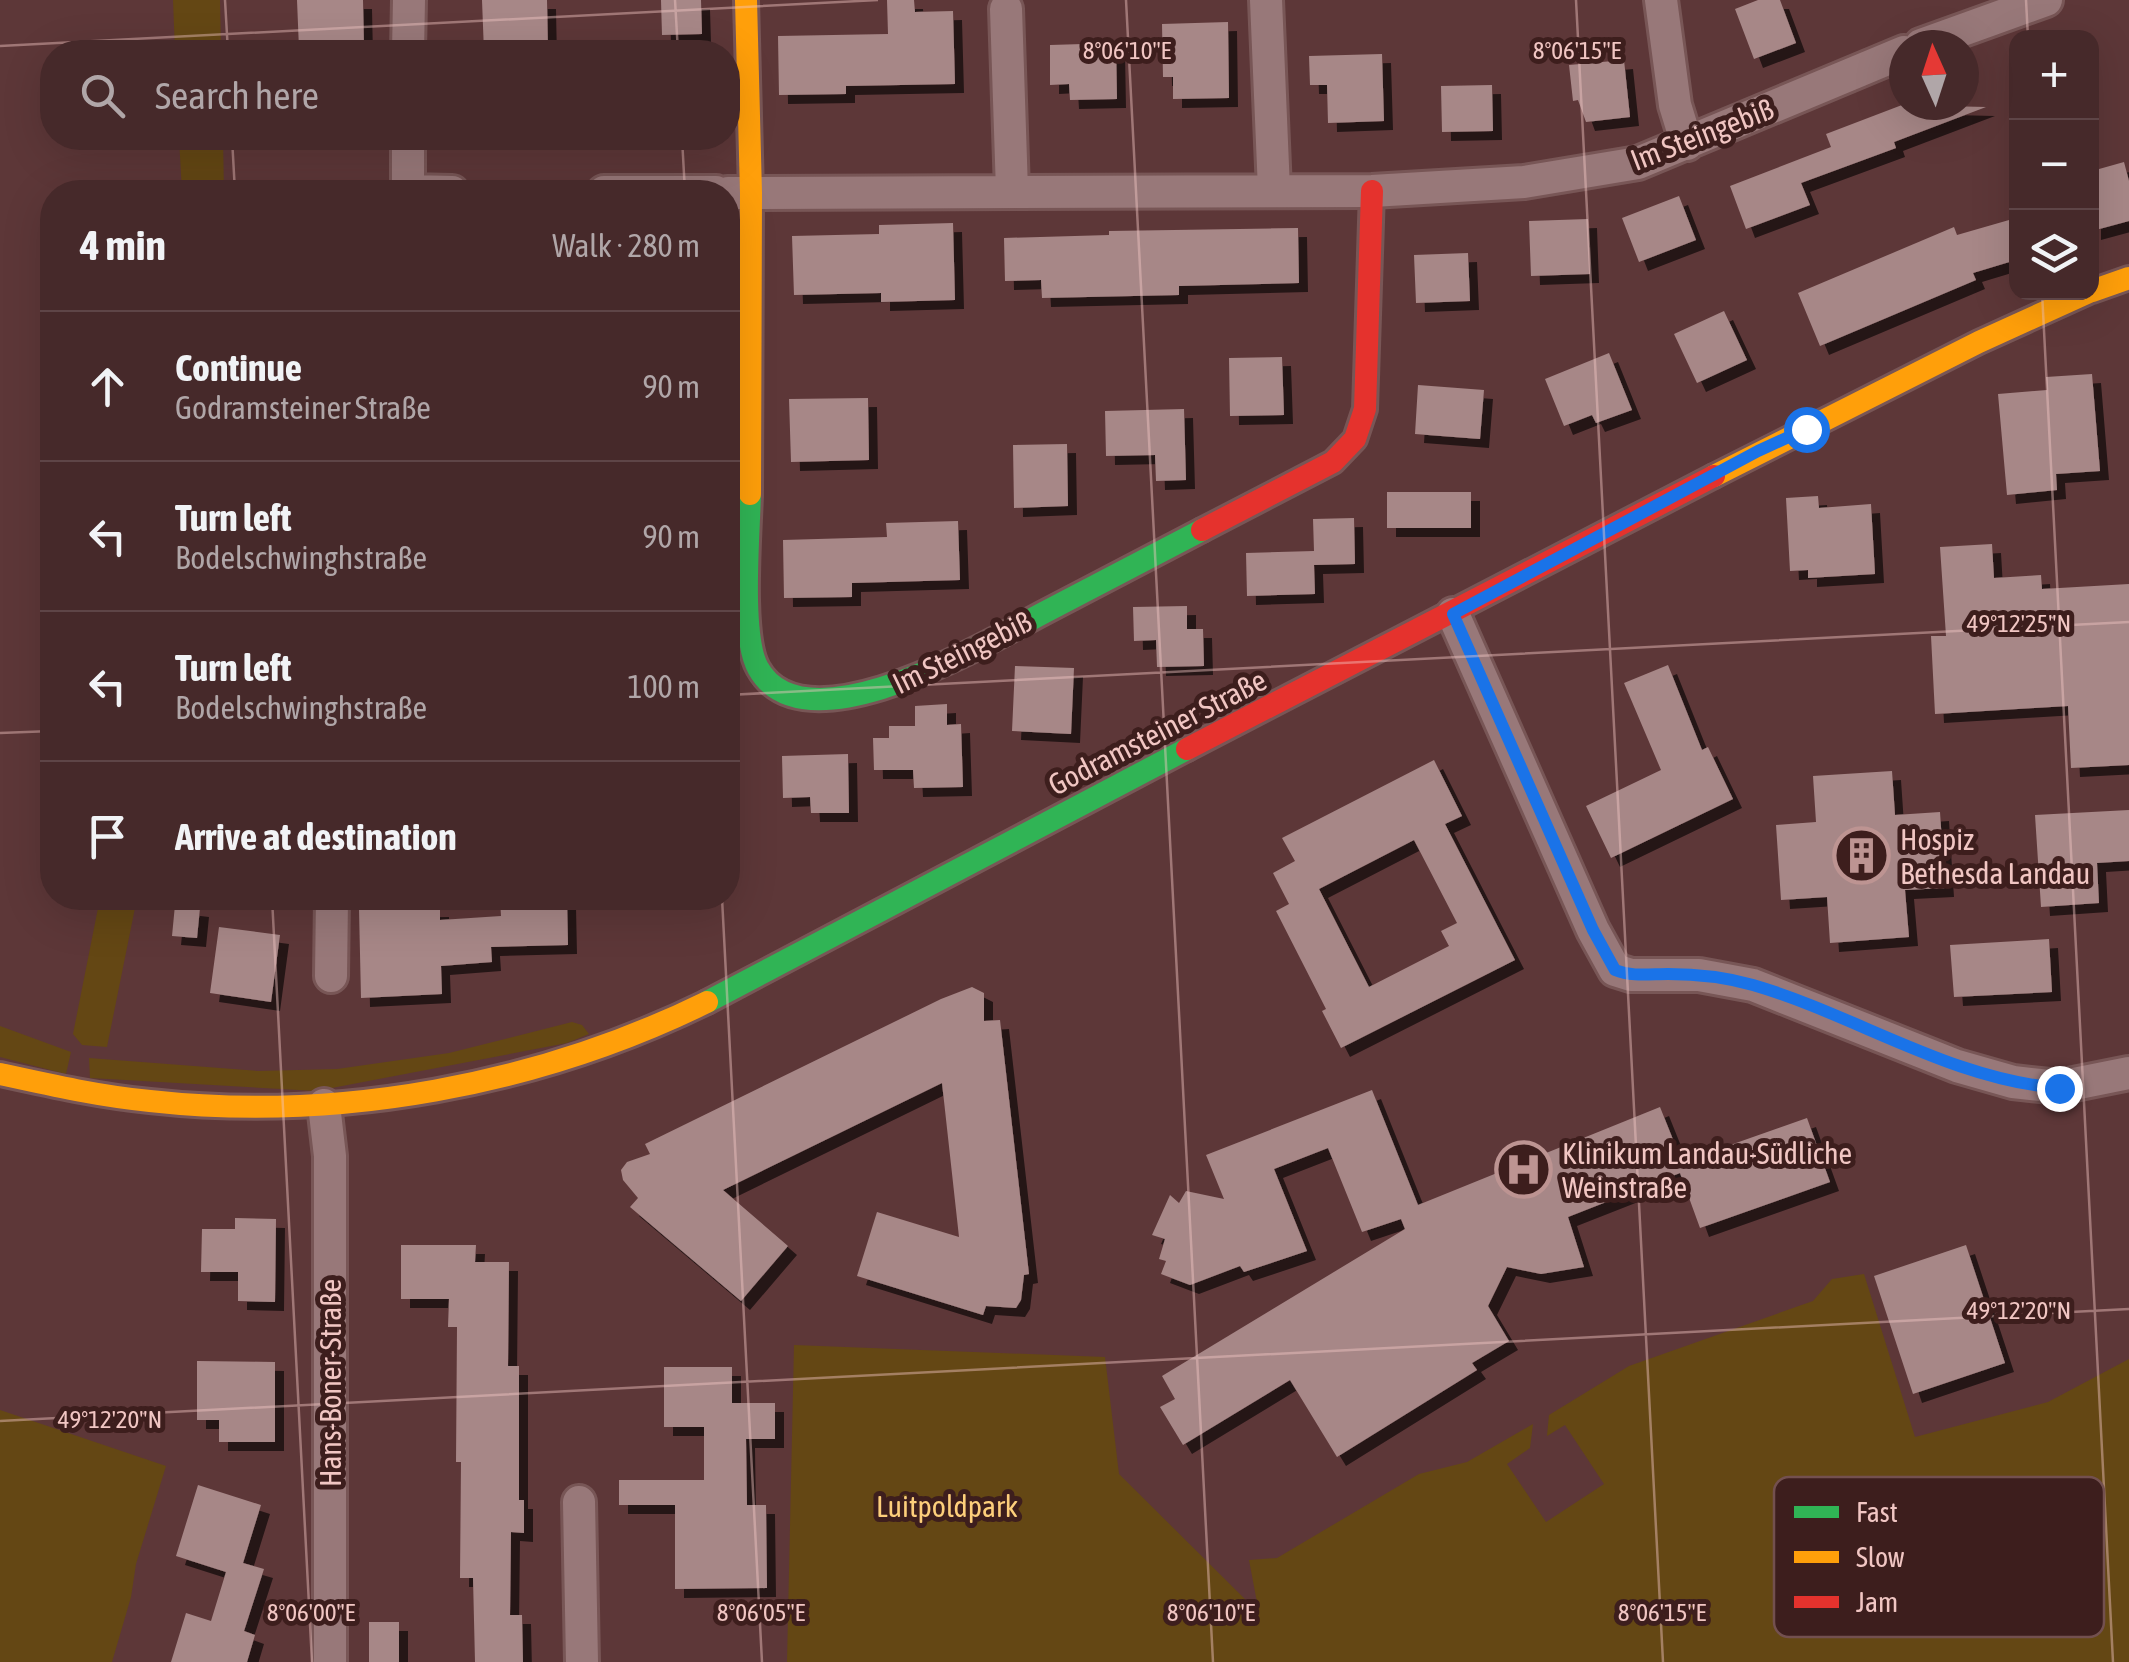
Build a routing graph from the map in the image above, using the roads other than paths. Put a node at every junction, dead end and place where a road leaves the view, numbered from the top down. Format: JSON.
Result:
{"nodes":[{"id":1,"x":408,"y":0,"type":"edge"},
{"id":2,"x":746,"y":0,"type":"edge"},
{"id":3,"x":1266,"y":0,"type":"edge"},
{"id":4,"x":1661,"y":0,"type":"edge"},
{"id":5,"x":2046,"y":0,"type":"edge"},
{"id":6,"x":1006,"y":9,"type":"dead end"},
{"id":7,"x":1962,"y":30,"type":"edge"},
{"id":8,"x":408,"y":40,"type":"edge"},
{"id":9,"x":1889,"y":58,"type":"edge"},
{"id":10,"x":1687,"y":144,"type":"junction"},
{"id":11,"x":408,"y":150,"type":"edge"},
{"id":12,"x":408,"y":180,"type":"edge"},
{"id":13,"x":739,"y":180,"type":"edge"},
{"id":14,"x":1274,"y":190,"type":"junction"},
{"id":15,"x":1372,"y":190,"type":"junction"},
{"id":16,"x":1012,"y":191,"type":"junction"},
{"id":17,"x":740,"y":193,"type":"edge"},
{"id":18,"x":740,"y":233,"type":"edge"},
{"id":19,"x":2129,"y":278,"type":"edge"},
{"id":20,"x":2099,"y":289,"type":"edge"},
{"id":21,"x":2072,"y":300,"type":"edge"},
{"id":22,"x":1453,"y":614,"type":"junction"},
{"id":23,"x":332,"y":910,"type":"edge"},
{"id":24,"x":331,"y":976,"type":"dead end"},
{"id":25,"x":0,"y":1074,"type":"edge"},
{"id":26,"x":2129,"y":1074,"type":"edge"},
{"id":27,"x":324,"y":1105,"type":"junction"},
{"id":28,"x":579,"y":1502,"type":"dead end"},
{"id":29,"x":330,"y":1662,"type":"edge"},
{"id":30,"x":582,"y":1662,"type":"edge"}],
"edges":[{"from":1,"to":8,"type":"street"},
{"from":2,"to":13,"type":"street"},
{"from":3,"to":14,"type":"street"},
{"from":4,"to":10,"type":"street"},
{"from":5,"to":7,"type":"street"},
{"from":6,"to":16,"type":"street"},
{"from":9,"to":10,"type":"street","name":"Im Steingebiß"},
{"from":10,"to":15,"type":"street","name":"Im Steingebiß"},
{"from":11,"to":12,"type":"street"},
{"from":14,"to":15,"type":"street","name":"Im Steingebiß"},
{"from":14,"to":16,"type":"street","name":"Im Steingebiß"},
{"from":15,"to":18,"type":"street","name":"Im Steingebiß"},
{"from":16,"to":17,"type":"street","name":"Im Steingebiß"},
{"from":19,"to":20,"type":"street","name":"Godramsteiner Straße"},
{"from":21,"to":22,"type":"street","name":"Godramsteiner Straße"},
{"from":22,"to":26,"type":"street"},
{"from":22,"to":27,"type":"street","name":"Godramsteiner Straße"},
{"from":23,"to":24,"type":"street"},
{"from":25,"to":27,"type":"street","name":"Godramsteiner Straße"},
{"from":27,"to":29,"type":"street","name":"Hans-Boner-Straße"},
{"from":28,"to":30,"type":"street"}]}
